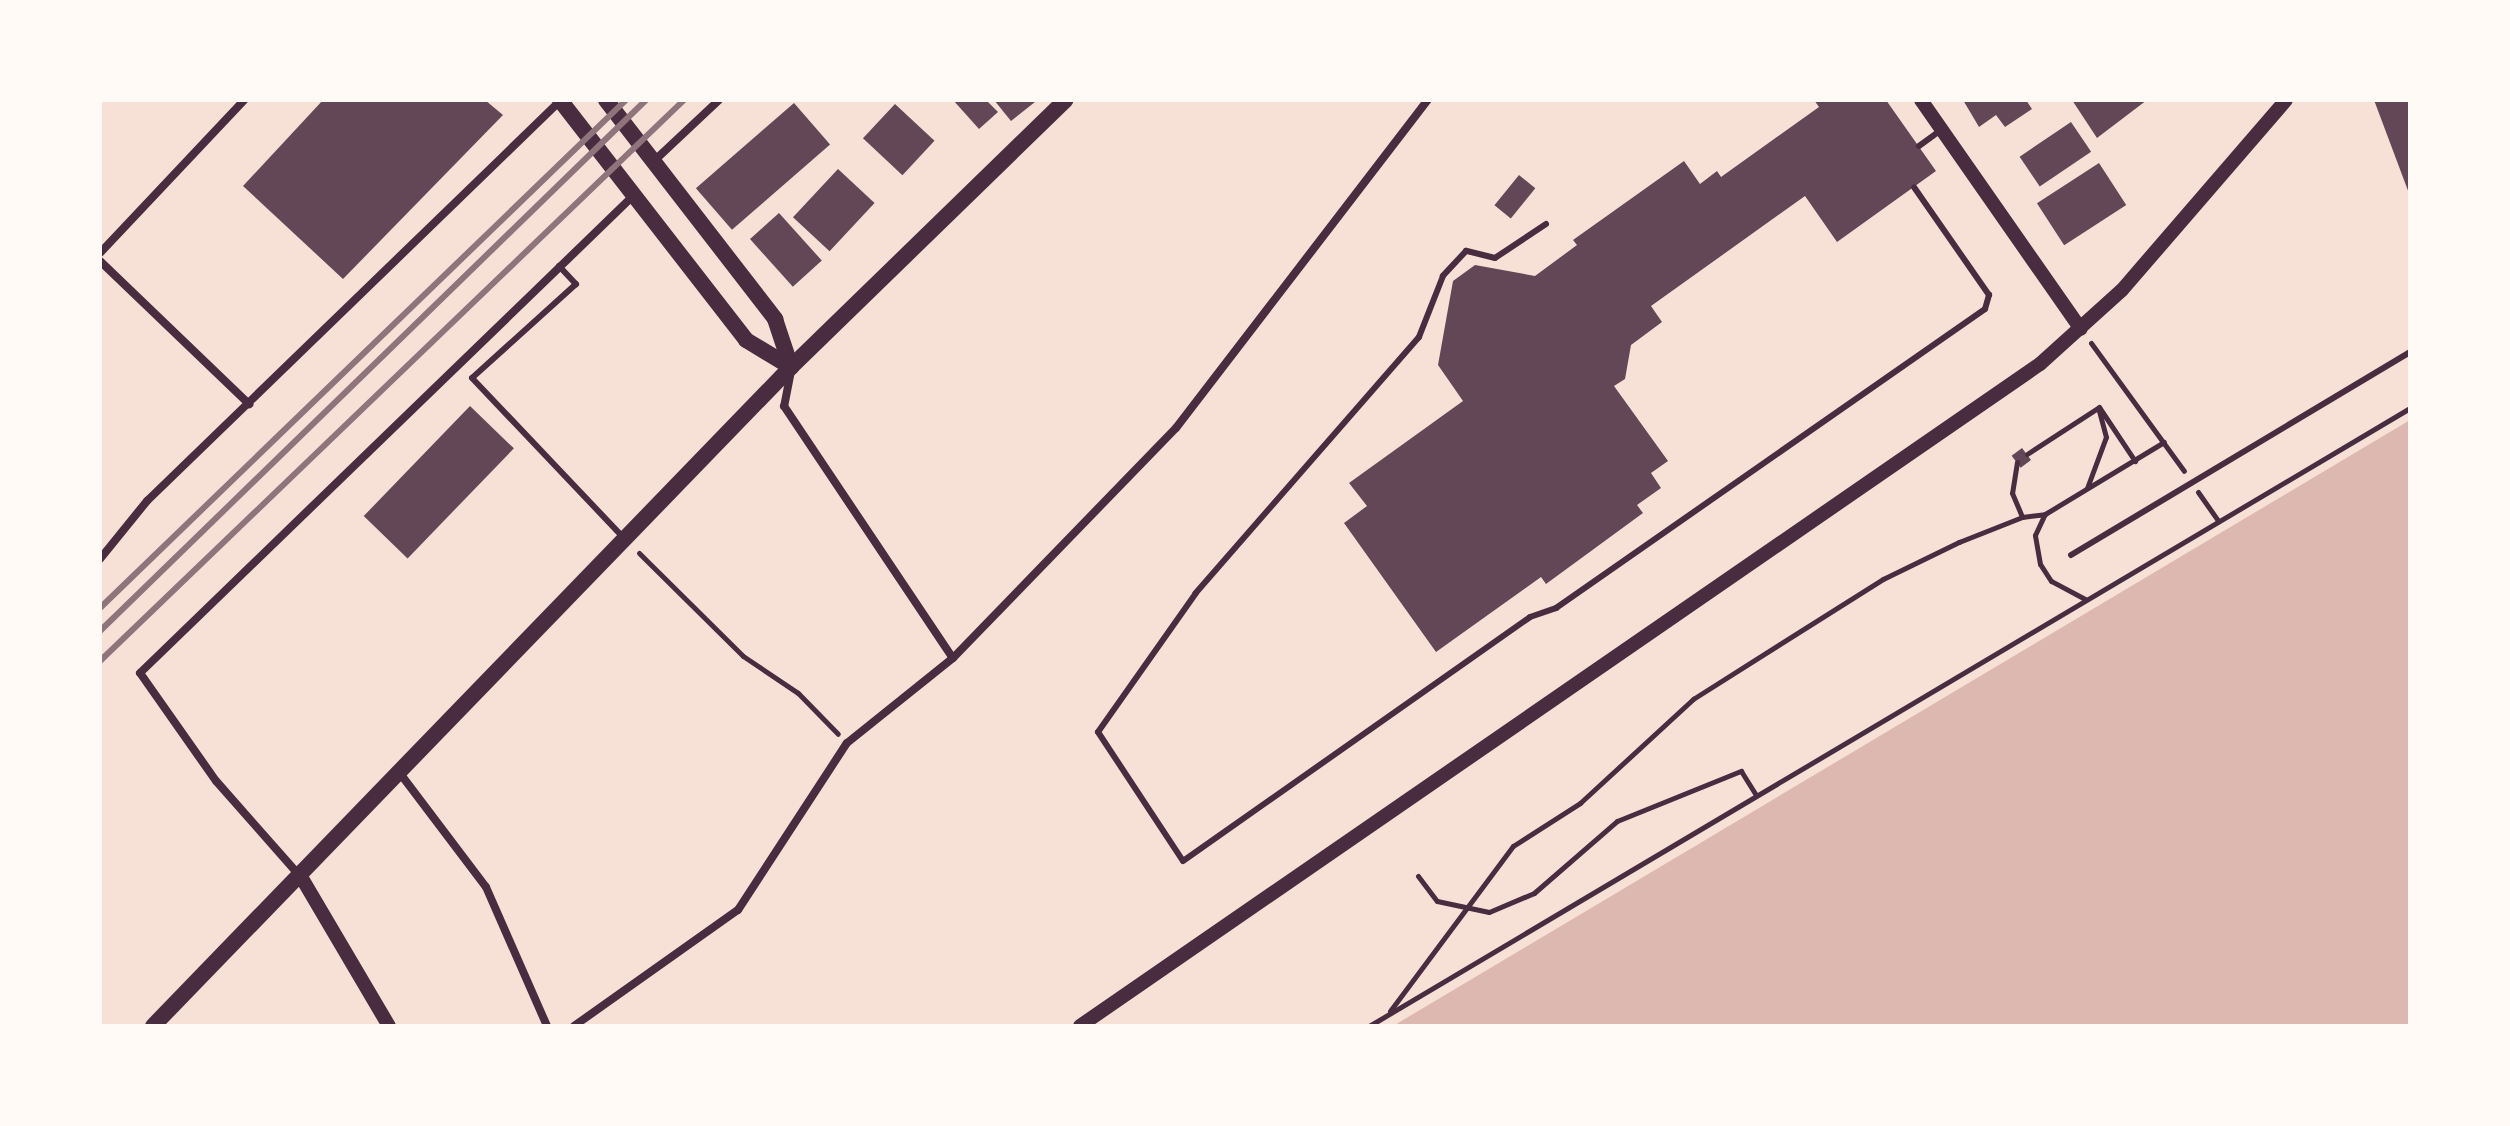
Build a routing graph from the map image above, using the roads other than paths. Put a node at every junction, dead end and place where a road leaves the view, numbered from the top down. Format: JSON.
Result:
{"nodes":[{"id":1,"x":244,"y":100,"type":"edge"},
{"id":2,"x":560,"y":100,"type":"edge"},
{"id":3,"x":606,"y":100,"type":"edge"},
{"id":4,"x":719,"y":100,"type":"edge"},
{"id":5,"x":1066,"y":100,"type":"edge"},
{"id":6,"x":1428,"y":100,"type":"edge"},
{"id":7,"x":1921,"y":100,"type":"edge"},
{"id":8,"x":2286,"y":100,"type":"edge"},
{"id":9,"x":1941,"y":130,"type":"junction"},
{"id":10,"x":1919,"y":146,"type":"dead end"},
{"id":11,"x":654,"y":162,"type":"junction"},
{"id":12,"x":1914,"y":187,"type":"dead end"},
{"id":13,"x":632,"y":197,"type":"junction"},
{"id":14,"x":1546,"y":224,"type":"dead end"},
{"id":15,"x":100,"y":253,"type":"edge"},
{"id":16,"x":100,"y":261,"type":"edge"},
{"id":17,"x":559,"y":266,"type":"junction"},
{"id":18,"x":2081,"y":329,"type":"junction"},
{"id":19,"x":2410,"y":352,"type":"edge"},
{"id":20,"x":791,"y":367,"type":"junction"},
{"id":21,"x":249,"y":404,"type":"junction"},
{"id":22,"x":625,"y":539,"type":"junction"},
{"id":23,"x":2071,"y":555,"type":"dead end"},
{"id":24,"x":100,"y":559,"type":"edge"},
{"id":25,"x":953,"y":658,"type":"junction"},
{"id":26,"x":399,"y":772,"type":"junction"},
{"id":27,"x":300,"y":875,"type":"junction"},
{"id":28,"x":153,"y":1026,"type":"edge"},
{"id":29,"x":389,"y":1026,"type":"edge"},
{"id":30,"x":547,"y":1026,"type":"edge"},
{"id":31,"x":574,"y":1026,"type":"edge"},
{"id":32,"x":1080,"y":1026,"type":"edge"}],
"edges":[{"from":1,"to":15,"type":"street"},
{"from":2,"to":13,"type":"main road"},
{"from":2,"to":21,"type":"street"},
{"from":3,"to":11,"type":"main road"},
{"from":4,"to":11,"type":"street"},
{"from":5,"to":20,"type":"main road"},
{"from":6,"to":25,"type":"street"},
{"from":7,"to":9,"type":"street"},
{"from":8,"to":18,"type":"street"},
{"from":9,"to":10,"type":"lane"},
{"from":9,"to":18,"type":"street"},
{"from":11,"to":20,"type":"main road"},
{"from":12,"to":14,"type":"lane"},
{"from":13,"to":17,"type":"street"},
{"from":13,"to":20,"type":"main road"},
{"from":16,"to":21,"type":"street"},
{"from":17,"to":22,"type":"lane"},
{"from":17,"to":27,"type":"street"},
{"from":18,"to":32,"type":"street"},
{"from":19,"to":23,"type":"lane"},
{"from":20,"to":22,"type":"main road"},
{"from":20,"to":25,"type":"street"},
{"from":21,"to":24,"type":"street"},
{"from":22,"to":26,"type":"main road"},
{"from":25,"to":31,"type":"street"},
{"from":26,"to":27,"type":"main road"},
{"from":26,"to":30,"type":"street"},
{"from":27,"to":28,"type":"main road"},
{"from":27,"to":29,"type":"street"}]}
